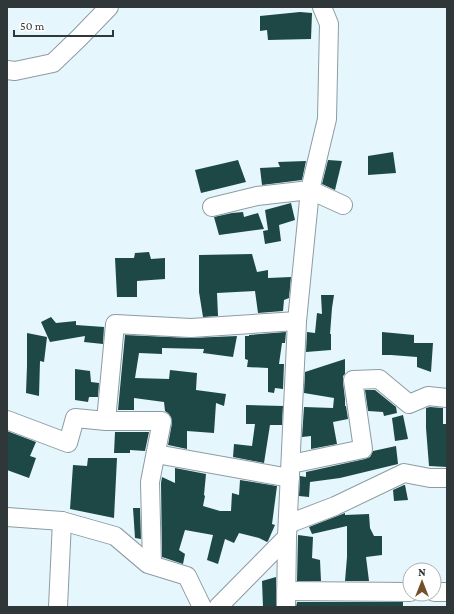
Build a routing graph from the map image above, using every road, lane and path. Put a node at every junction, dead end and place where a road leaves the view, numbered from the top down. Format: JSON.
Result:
{"nodes":[{"id":1,"x":110,"y":7,"type":"edge"},
{"id":2,"x":322,"y":7,"type":"edge"},
{"id":3,"x":7,"y":70,"type":"edge"},
{"id":4,"x":310,"y":190,"type":"junction"},
{"id":5,"x":343,"y":205,"type":"dead end"},
{"id":6,"x":212,"y":207,"type":"dead end"},
{"id":7,"x":297,"y":321,"type":"junction"},
{"id":8,"x":447,"y":398,"type":"edge"},
{"id":9,"x":7,"y":420,"type":"edge"},
{"id":10,"x":106,"y":421,"type":"junction"},
{"id":11,"x":156,"y":454,"type":"junction"},
{"id":12,"x":290,"y":471,"type":"junction"},
{"id":13,"x":447,"y":478,"type":"edge"},
{"id":14,"x":7,"y":517,"type":"edge"},
{"id":15,"x":62,"y":521,"type":"junction"},
{"id":16,"x":288,"y":530,"type":"junction"},
{"id":17,"x":152,"y":565,"type":"junction"},
{"id":18,"x":402,"y":592,"type":"edge"},
{"id":19,"x":286,"y":599,"type":"edge"},
{"id":20,"x":58,"y":607,"type":"edge"},
{"id":21,"x":202,"y":607,"type":"edge"},
{"id":22,"x":218,"y":607,"type":"edge"}],
"edges":[{"from":1,"to":3,"type":"street"},
{"from":2,"to":4,"type":"street"},
{"from":4,"to":5,"type":"street"},
{"from":4,"to":6,"type":"street"},
{"from":4,"to":7,"type":"street"},
{"from":7,"to":10,"type":"street"},
{"from":7,"to":12,"type":"street"},
{"from":8,"to":12,"type":"street"},
{"from":9,"to":10,"type":"street"},
{"from":10,"to":11,"type":"street"},
{"from":11,"to":12,"type":"street"},
{"from":11,"to":17,"type":"street"},
{"from":12,"to":16,"type":"street"},
{"from":13,"to":16,"type":"street"},
{"from":14,"to":15,"type":"street"},
{"from":15,"to":17,"type":"street"},
{"from":15,"to":20,"type":"street"},
{"from":16,"to":19,"type":"street"},
{"from":16,"to":22,"type":"street"},
{"from":17,"to":21,"type":"street"},
{"from":18,"to":19,"type":"street"}]}
